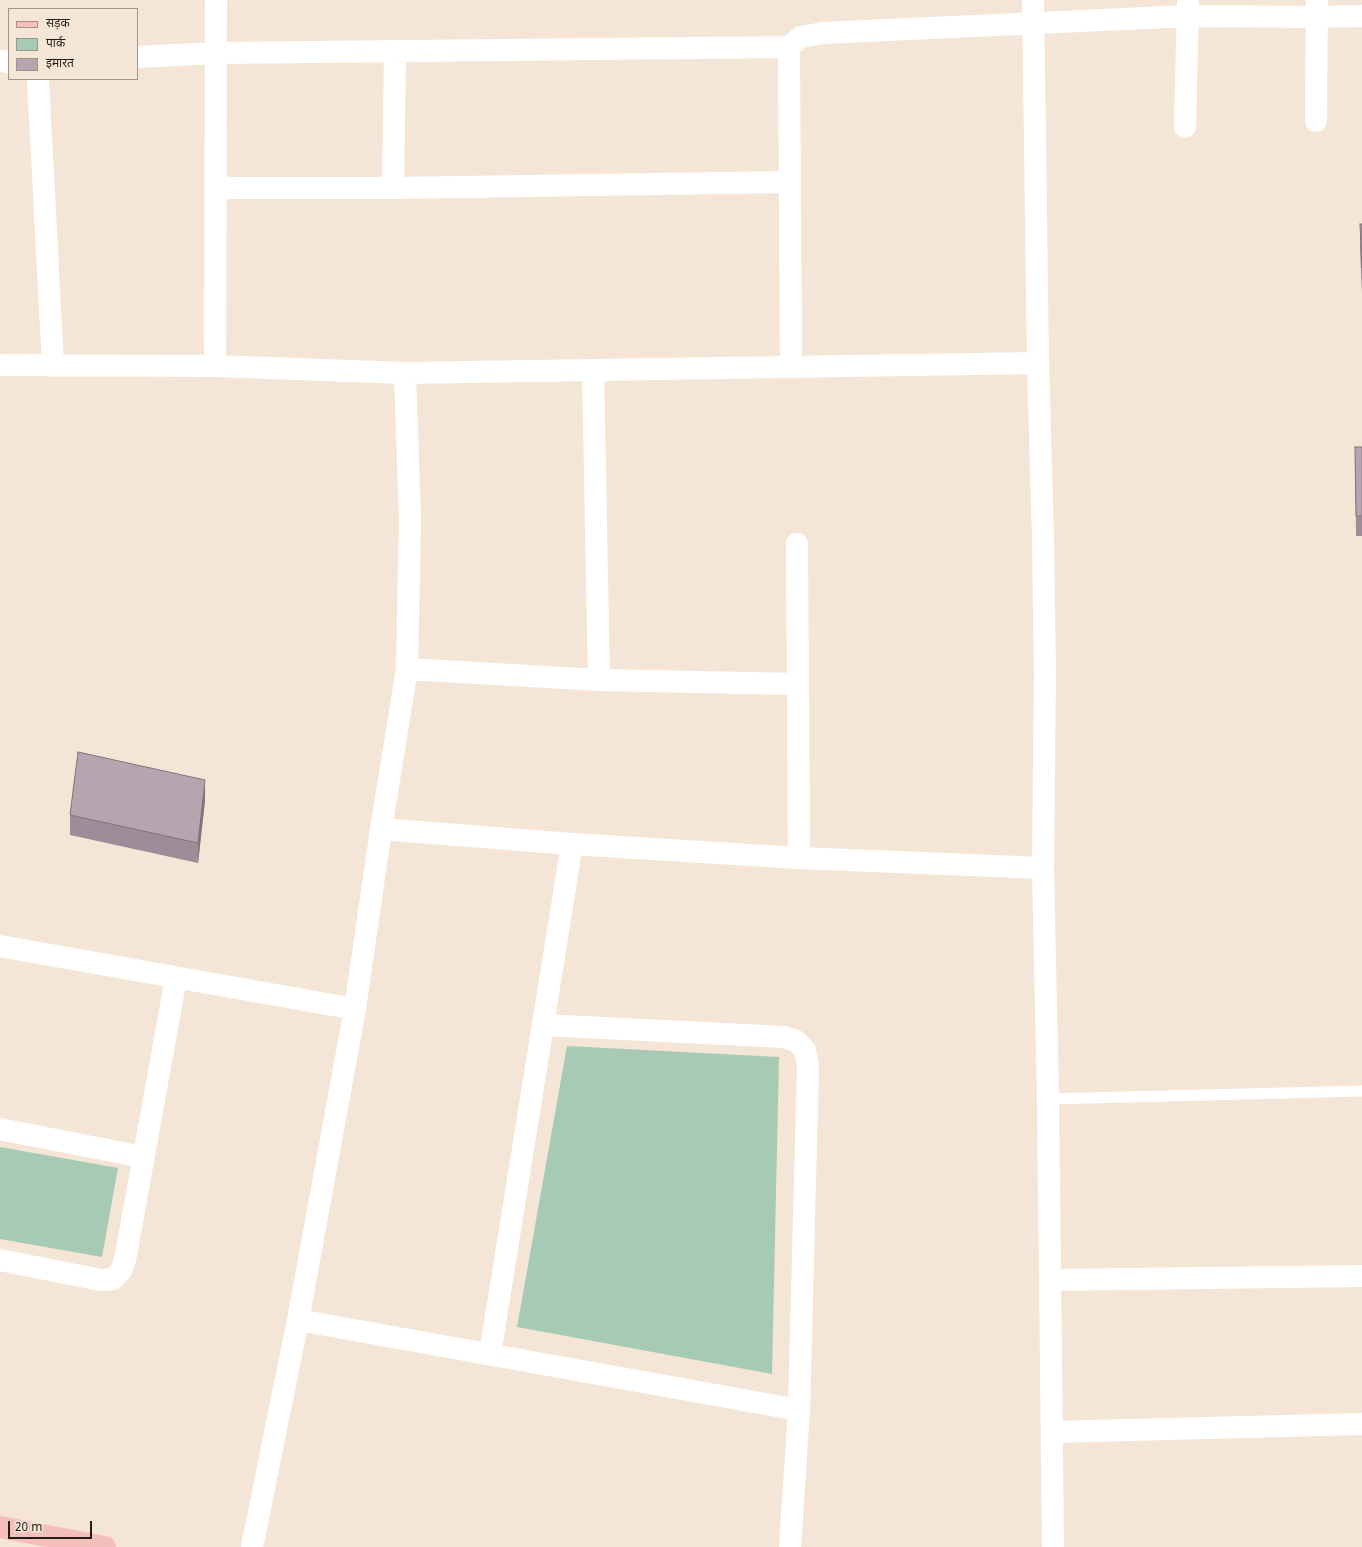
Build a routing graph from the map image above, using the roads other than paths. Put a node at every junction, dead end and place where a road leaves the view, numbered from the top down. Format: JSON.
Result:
{"nodes":[{"id":1,"x":216,"y":0,"type":"edge"},
{"id":2,"x":1033,"y":0,"type":"edge"},
{"id":3,"x":1188,"y":8,"type":"edge"},
{"id":4,"x":1317,"y":8,"type":"edge"},
{"id":5,"x":1362,"y":16,"type":"edge"},
{"id":6,"x":1033,"y":22,"type":"junction"},
{"id":7,"x":789,"y":47,"type":"junction"},
{"id":8,"x":395,"y":51,"type":"junction"},
{"id":9,"x":216,"y":53,"type":"junction"},
{"id":10,"x":138,"y":57,"type":"edge"},
{"id":11,"x":38,"y":80,"type":"edge"},
{"id":12,"x":1316,"y":121,"type":"dead end"},
{"id":13,"x":1185,"y":127,"type":"dead end"},
{"id":14,"x":789,"y":182,"type":"junction"},
{"id":15,"x":215,"y":188,"type":"junction"},
{"id":16,"x":393,"y":188,"type":"junction"},
{"id":17,"x":1038,"y":363,"type":"junction"},
{"id":18,"x":0,"y":365,"type":"edge"},
{"id":19,"x":53,"y":366,"type":"junction"},
{"id":20,"x":215,"y":366,"type":"junction"},
{"id":21,"x":790,"y":367,"type":"junction"},
{"id":22,"x":593,"y":370,"type":"junction"},
{"id":23,"x":405,"y":373,"type":"junction"},
{"id":24,"x":797,"y":544,"type":"dead end"},
{"id":25,"x":407,"y":668,"type":"junction"},
{"id":26,"x":599,"y":680,"type":"junction"},
{"id":27,"x":798,"y":684,"type":"junction"},
{"id":28,"x":381,"y":829,"type":"junction"},
{"id":29,"x":572,"y":844,"type":"junction"},
{"id":30,"x":800,"y":858,"type":"junction"},
{"id":31,"x":1043,"y":868,"type":"junction"},
{"id":32,"x":0,"y":946,"type":"edge"},
{"id":33,"x":176,"y":978,"type":"junction"},
{"id":34,"x":355,"y":1009,"type":"junction"},
{"id":35,"x":543,"y":1025,"type":"junction"},
{"id":36,"x":1362,"y":1091,"type":"edge"},
{"id":37,"x":1048,"y":1099,"type":"junction"},
{"id":38,"x":0,"y":1129,"type":"edge"},
{"id":39,"x":143,"y":1157,"type":"junction"},
{"id":40,"x":0,"y":1260,"type":"edge"},
{"id":41,"x":1362,"y":1276,"type":"edge"},
{"id":42,"x":1050,"y":1280,"type":"junction"},
{"id":43,"x":298,"y":1320,"type":"junction"},
{"id":44,"x":490,"y":1354,"type":"junction"},
{"id":45,"x":799,"y":1410,"type":"junction"},
{"id":46,"x":1362,"y":1424,"type":"edge"},
{"id":47,"x":1052,"y":1432,"type":"junction"},
{"id":48,"x":0,"y":1527,"type":"edge"},
{"id":49,"x":105,"y":1547,"type":"edge"},
{"id":50,"x":252,"y":1547,"type":"edge"},
{"id":51,"x":790,"y":1547,"type":"edge"},
{"id":52,"x":1053,"y":1547,"type":"edge"}],
"edges":[{"from":1,"to":9,"type":"street"},
{"from":2,"to":6,"type":"street"},
{"from":3,"to":4,"type":"street"},
{"from":3,"to":6,"type":"street"},
{"from":3,"to":13,"type":"street"},
{"from":4,"to":5,"type":"street"},
{"from":4,"to":12,"type":"street"},
{"from":6,"to":7,"type":"street"},
{"from":6,"to":17,"type":"street"},
{"from":7,"to":8,"type":"street"},
{"from":7,"to":14,"type":"street"},
{"from":8,"to":9,"type":"street"},
{"from":8,"to":16,"type":"street"},
{"from":9,"to":10,"type":"street"},
{"from":9,"to":15,"type":"street"},
{"from":11,"to":19,"type":"street"},
{"from":14,"to":16,"type":"street"},
{"from":14,"to":21,"type":"street"},
{"from":15,"to":16,"type":"street"},
{"from":15,"to":20,"type":"street"},
{"from":17,"to":21,"type":"street"},
{"from":17,"to":31,"type":"street"},
{"from":18,"to":19,"type":"street"},
{"from":19,"to":20,"type":"street"},
{"from":20,"to":23,"type":"street"},
{"from":21,"to":22,"type":"street"},
{"from":22,"to":23,"type":"street"},
{"from":22,"to":26,"type":"street"},
{"from":23,"to":25,"type":"street"},
{"from":24,"to":27,"type":"street"},
{"from":25,"to":26,"type":"street"},
{"from":25,"to":28,"type":"street"},
{"from":26,"to":27,"type":"street"},
{"from":27,"to":30,"type":"street"},
{"from":28,"to":29,"type":"street"},
{"from":28,"to":34,"type":"street"},
{"from":29,"to":30,"type":"street"},
{"from":29,"to":35,"type":"street"},
{"from":30,"to":31,"type":"street"},
{"from":31,"to":37,"type":"street"},
{"from":32,"to":33,"type":"street"},
{"from":33,"to":34,"type":"street"},
{"from":33,"to":39,"type":"street"},
{"from":34,"to":43,"type":"street"},
{"from":35,"to":44,"type":"street"},
{"from":35,"to":45,"type":"street"},
{"from":36,"to":37,"type":"lane"},
{"from":37,"to":42,"type":"street"},
{"from":38,"to":39,"type":"street"},
{"from":39,"to":40,"type":"street"},
{"from":41,"to":42,"type":"street"},
{"from":42,"to":47,"type":"street"},
{"from":43,"to":44,"type":"street"},
{"from":43,"to":50,"type":"street"},
{"from":44,"to":45,"type":"street"},
{"from":45,"to":51,"type":"street"},
{"from":46,"to":47,"type":"street"},
{"from":47,"to":52,"type":"street"},
{"from":48,"to":49,"type":"main road"}]}
